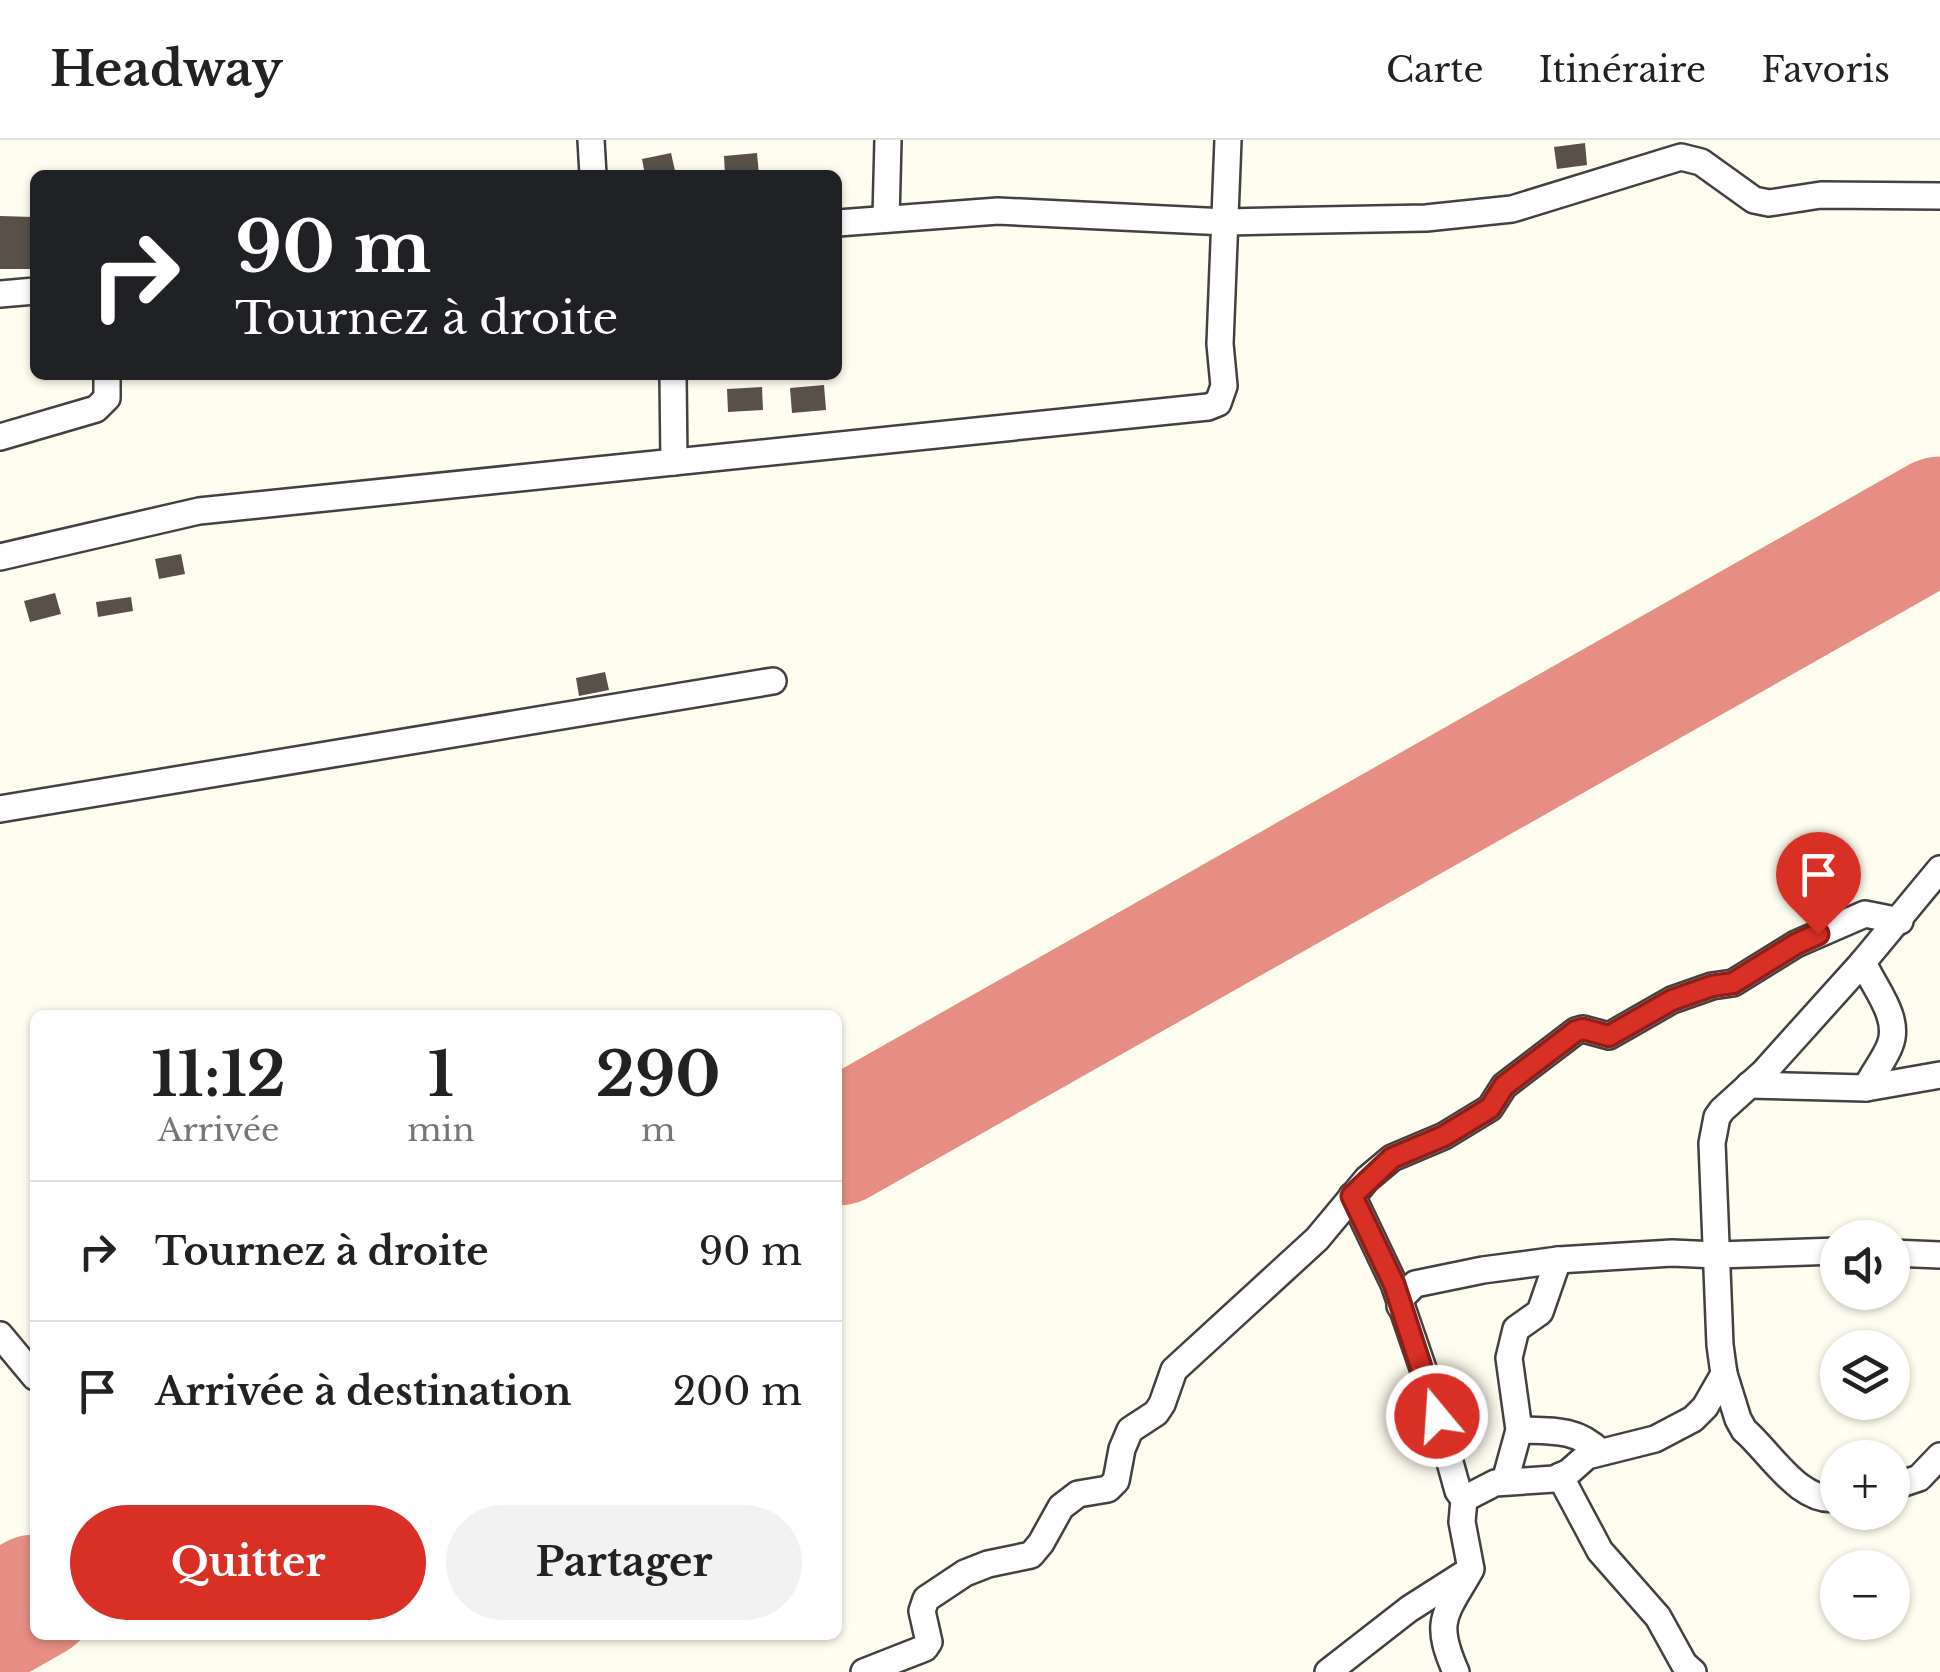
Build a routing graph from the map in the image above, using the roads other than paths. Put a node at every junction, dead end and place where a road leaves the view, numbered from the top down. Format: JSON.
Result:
{"nodes":[{"id":1,"x":591,"y":140,"type":"edge"},
{"id":2,"x":888,"y":140,"type":"edge"},
{"id":3,"x":1228,"y":140,"type":"edge"},
{"id":4,"x":1678,"y":148,"type":"edge"},
{"id":5,"x":593,"y":170,"type":"edge"},
{"id":6,"x":1940,"y":196,"type":"edge"},
{"id":7,"x":886,"y":219,"type":"junction"},
{"id":8,"x":1226,"y":222,"type":"junction"},
{"id":9,"x":842,"y":223,"type":"edge"},
{"id":10,"x":30,"y":291,"type":"edge"},
{"id":11,"x":0,"y":294,"type":"edge"},
{"id":12,"x":108,"y":380,"type":"edge"},
{"id":13,"x":673,"y":380,"type":"edge"},
{"id":14,"x":0,"y":437,"type":"edge"},
{"id":15,"x":674,"y":462,"type":"junction"},
{"id":16,"x":0,"y":557,"type":"edge"},
{"id":17,"x":772,"y":681,"type":"dead end"},
{"id":18,"x":0,"y":809,"type":"edge"},
{"id":19,"x":1940,"y":869,"type":"edge"},
{"id":20,"x":1900,"y":920,"type":"junction"},
{"id":21,"x":1864,"y":962,"type":"junction"},
{"id":22,"x":1940,"y":1075,"type":"edge"},
{"id":23,"x":1749,"y":1085,"type":"junction"},
{"id":24,"x":1866,"y":1088,"type":"junction"},
{"id":25,"x":1352,"y":1196,"type":"junction"},
{"id":26,"x":1820,"y":1252,"type":"edge"},
{"id":27,"x":1910,"y":1254,"type":"edge"},
{"id":28,"x":1717,"y":1255,"type":"junction"},
{"id":29,"x":1940,"y":1255,"type":"edge"},
{"id":30,"x":1558,"y":1260,"type":"junction"},
{"id":31,"x":1403,"y":1291,"type":"junction"},
{"id":32,"x":2,"y":1342,"type":"edge"},
{"id":33,"x":30,"y":1372,"type":"edge"},
{"id":34,"x":1724,"y":1374,"type":"junction"},
{"id":35,"x":1518,"y":1430,"type":"junction"},
{"id":36,"x":1600,"y":1452,"type":"junction"},
{"id":37,"x":1940,"y":1456,"type":"edge"},
{"id":38,"x":1560,"y":1476,"type":"junction"},
{"id":39,"x":1910,"y":1481,"type":"edge"},
{"id":40,"x":1505,"y":1482,"type":"junction"},
{"id":41,"x":1820,"y":1498,"type":"edge"},
{"id":42,"x":1464,"y":1499,"type":"junction"},
{"id":43,"x":1471,"y":1569,"type":"junction"},
{"id":44,"x":916,"y":1663,"type":"edge"},
{"id":45,"x":864,"y":1672,"type":"edge"},
{"id":46,"x":1328,"y":1672,"type":"edge"},
{"id":47,"x":1456,"y":1672,"type":"edge"},
{"id":48,"x":1693,"y":1672,"type":"edge"}],
"edges":[{"from":1,"to":5,"type":"street"},
{"from":2,"to":7,"type":"street"},
{"from":3,"to":8,"type":"street"},
{"from":4,"to":6,"type":"street"},
{"from":4,"to":8,"type":"street"},
{"from":7,"to":8,"type":"street"},
{"from":7,"to":9,"type":"street"},
{"from":8,"to":15,"type":"street"},
{"from":10,"to":11,"type":"street"},
{"from":12,"to":14,"type":"street"},
{"from":13,"to":15,"type":"street"},
{"from":15,"to":16,"type":"street"},
{"from":17,"to":18,"type":"street"},
{"from":19,"to":20,"type":"street"},
{"from":20,"to":21,"type":"street"},
{"from":20,"to":25,"type":"street"},
{"from":21,"to":23,"type":"street"},
{"from":21,"to":24,"type":"street"},
{"from":22,"to":24,"type":"street"},
{"from":23,"to":24,"type":"street"},
{"from":23,"to":28,"type":"street"},
{"from":25,"to":31,"type":"street"},
{"from":25,"to":44,"type":"street"},
{"from":26,"to":28,"type":"street"},
{"from":27,"to":29,"type":"street"},
{"from":28,"to":30,"type":"street"},
{"from":28,"to":34,"type":"street"},
{"from":30,"to":31,"type":"street"},
{"from":30,"to":35,"type":"street"},
{"from":31,"to":42,"type":"street"},
{"from":32,"to":33,"type":"street"},
{"from":34,"to":36,"type":"street"},
{"from":34,"to":41,"type":"street"},
{"from":35,"to":36,"type":"street"},
{"from":35,"to":40,"type":"street"},
{"from":36,"to":38,"type":"street"},
{"from":37,"to":39,"type":"street"},
{"from":38,"to":40,"type":"street"},
{"from":38,"to":48,"type":"street"},
{"from":40,"to":42,"type":"street"},
{"from":42,"to":43,"type":"street"},
{"from":43,"to":46,"type":"street"},
{"from":43,"to":47,"type":"street"},
{"from":44,"to":45,"type":"street"}]}
